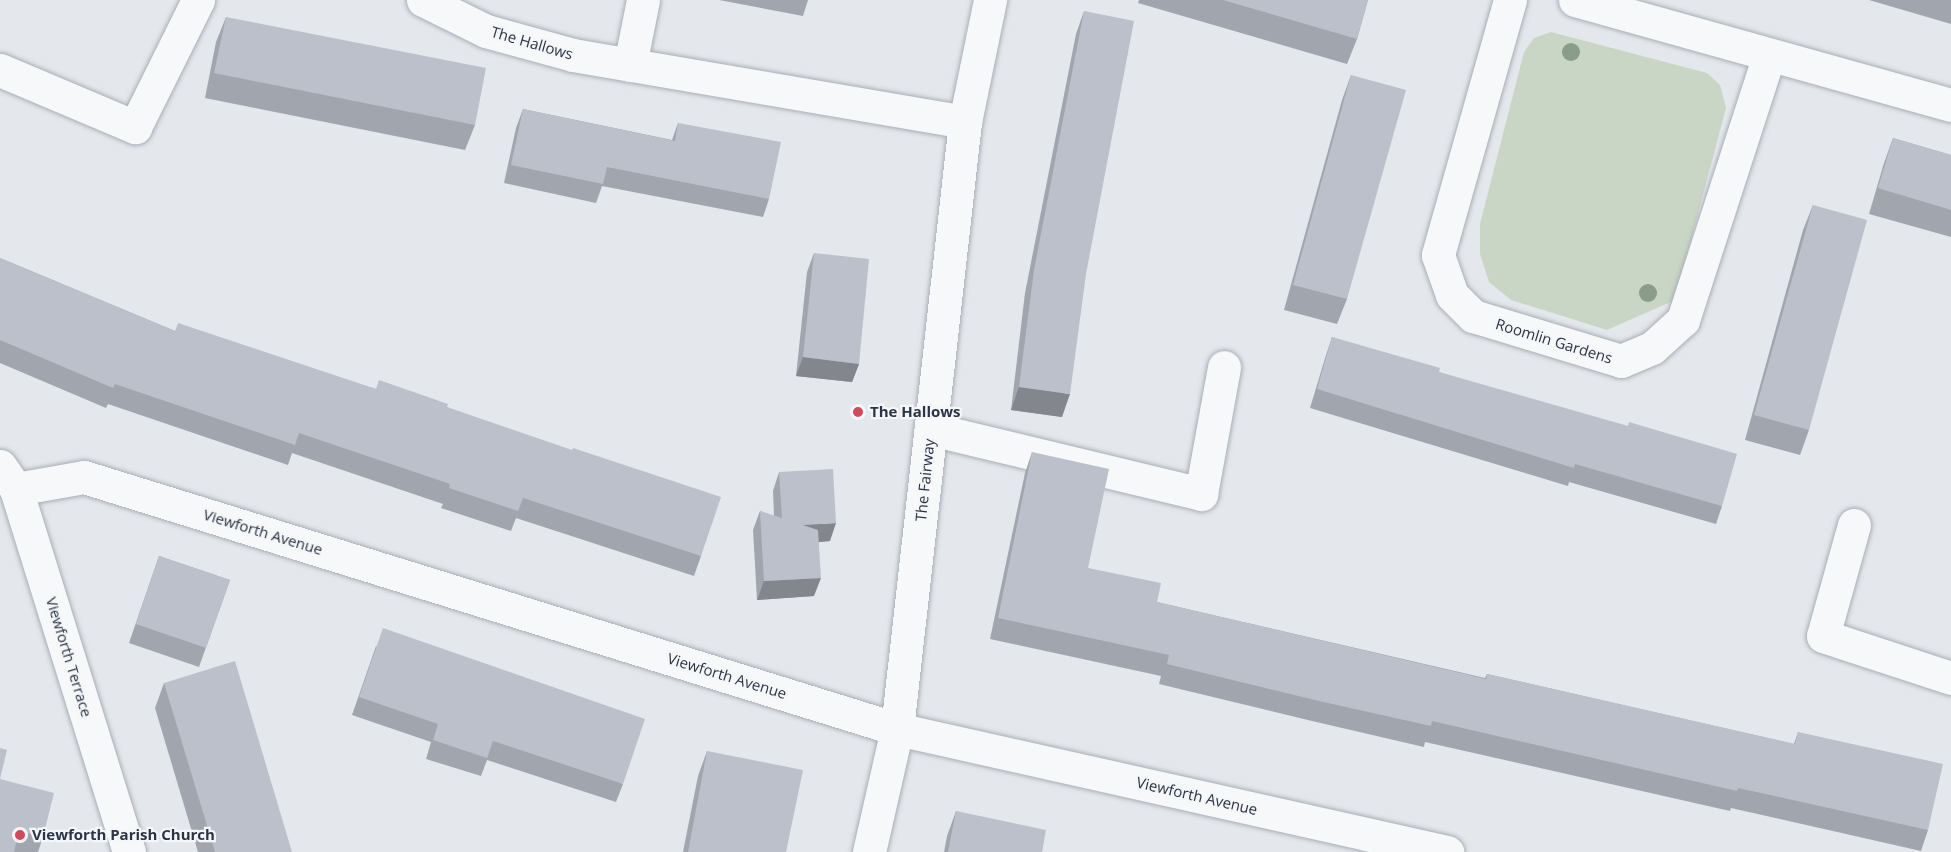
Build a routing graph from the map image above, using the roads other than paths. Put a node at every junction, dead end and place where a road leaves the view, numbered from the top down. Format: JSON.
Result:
{"nodes":[{"id":1,"x":198,"y":0,"type":"edge"},
{"id":2,"x":423,"y":0,"type":"edge"},
{"id":3,"x":643,"y":0,"type":"edge"},
{"id":4,"x":990,"y":0,"type":"edge"},
{"id":5,"x":1510,"y":0,"type":"edge"},
{"id":6,"x":1575,"y":0,"type":"edge"},
{"id":7,"x":1769,"y":56,"type":"junction"},
{"id":8,"x":630,"y":65,"type":"junction"},
{"id":9,"x":0,"y":70,"type":"edge"},
{"id":10,"x":1951,"y":105,"type":"edge"},
{"id":11,"x":965,"y":122,"type":"junction"},
{"id":12,"x":1224,"y":367,"type":"dead end"},
{"id":13,"x":931,"y":429,"type":"junction"},
{"id":14,"x":8,"y":478,"type":"edge"},
{"id":15,"x":1854,"y":525,"type":"dead end"},
{"id":16,"x":1951,"y":678,"type":"edge"},
{"id":17,"x":897,"y":729,"type":"junction"},
{"id":18,"x":129,"y":852,"type":"edge"},
{"id":19,"x":869,"y":852,"type":"edge"},
{"id":20,"x":1447,"y":852,"type":"edge"}],
"edges":[{"from":1,"to":9,"type":"street"},
{"from":2,"to":8,"type":"street","name":"The Hallows"},
{"from":3,"to":8,"type":"street"},
{"from":4,"to":11,"type":"street","name":"The Fairway"},
{"from":5,"to":7,"type":"street","name":"Roomlin Gardens"},
{"from":6,"to":7,"type":"street"},
{"from":7,"to":10,"type":"street"},
{"from":8,"to":11,"type":"street","name":"The Hallows"},
{"from":11,"to":13,"type":"street","name":"The Fairway"},
{"from":12,"to":13,"type":"street"},
{"from":13,"to":17,"type":"street","name":"The Fairway"},
{"from":14,"to":17,"type":"street","name":"Viewforth Avenue"},
{"from":14,"to":18,"type":"street","name":"Viewforth Terrace"},
{"from":15,"to":16,"type":"street"},
{"from":17,"to":19,"type":"street","name":"The Fairway"},
{"from":17,"to":20,"type":"street","name":"Viewforth Avenue"}]}
